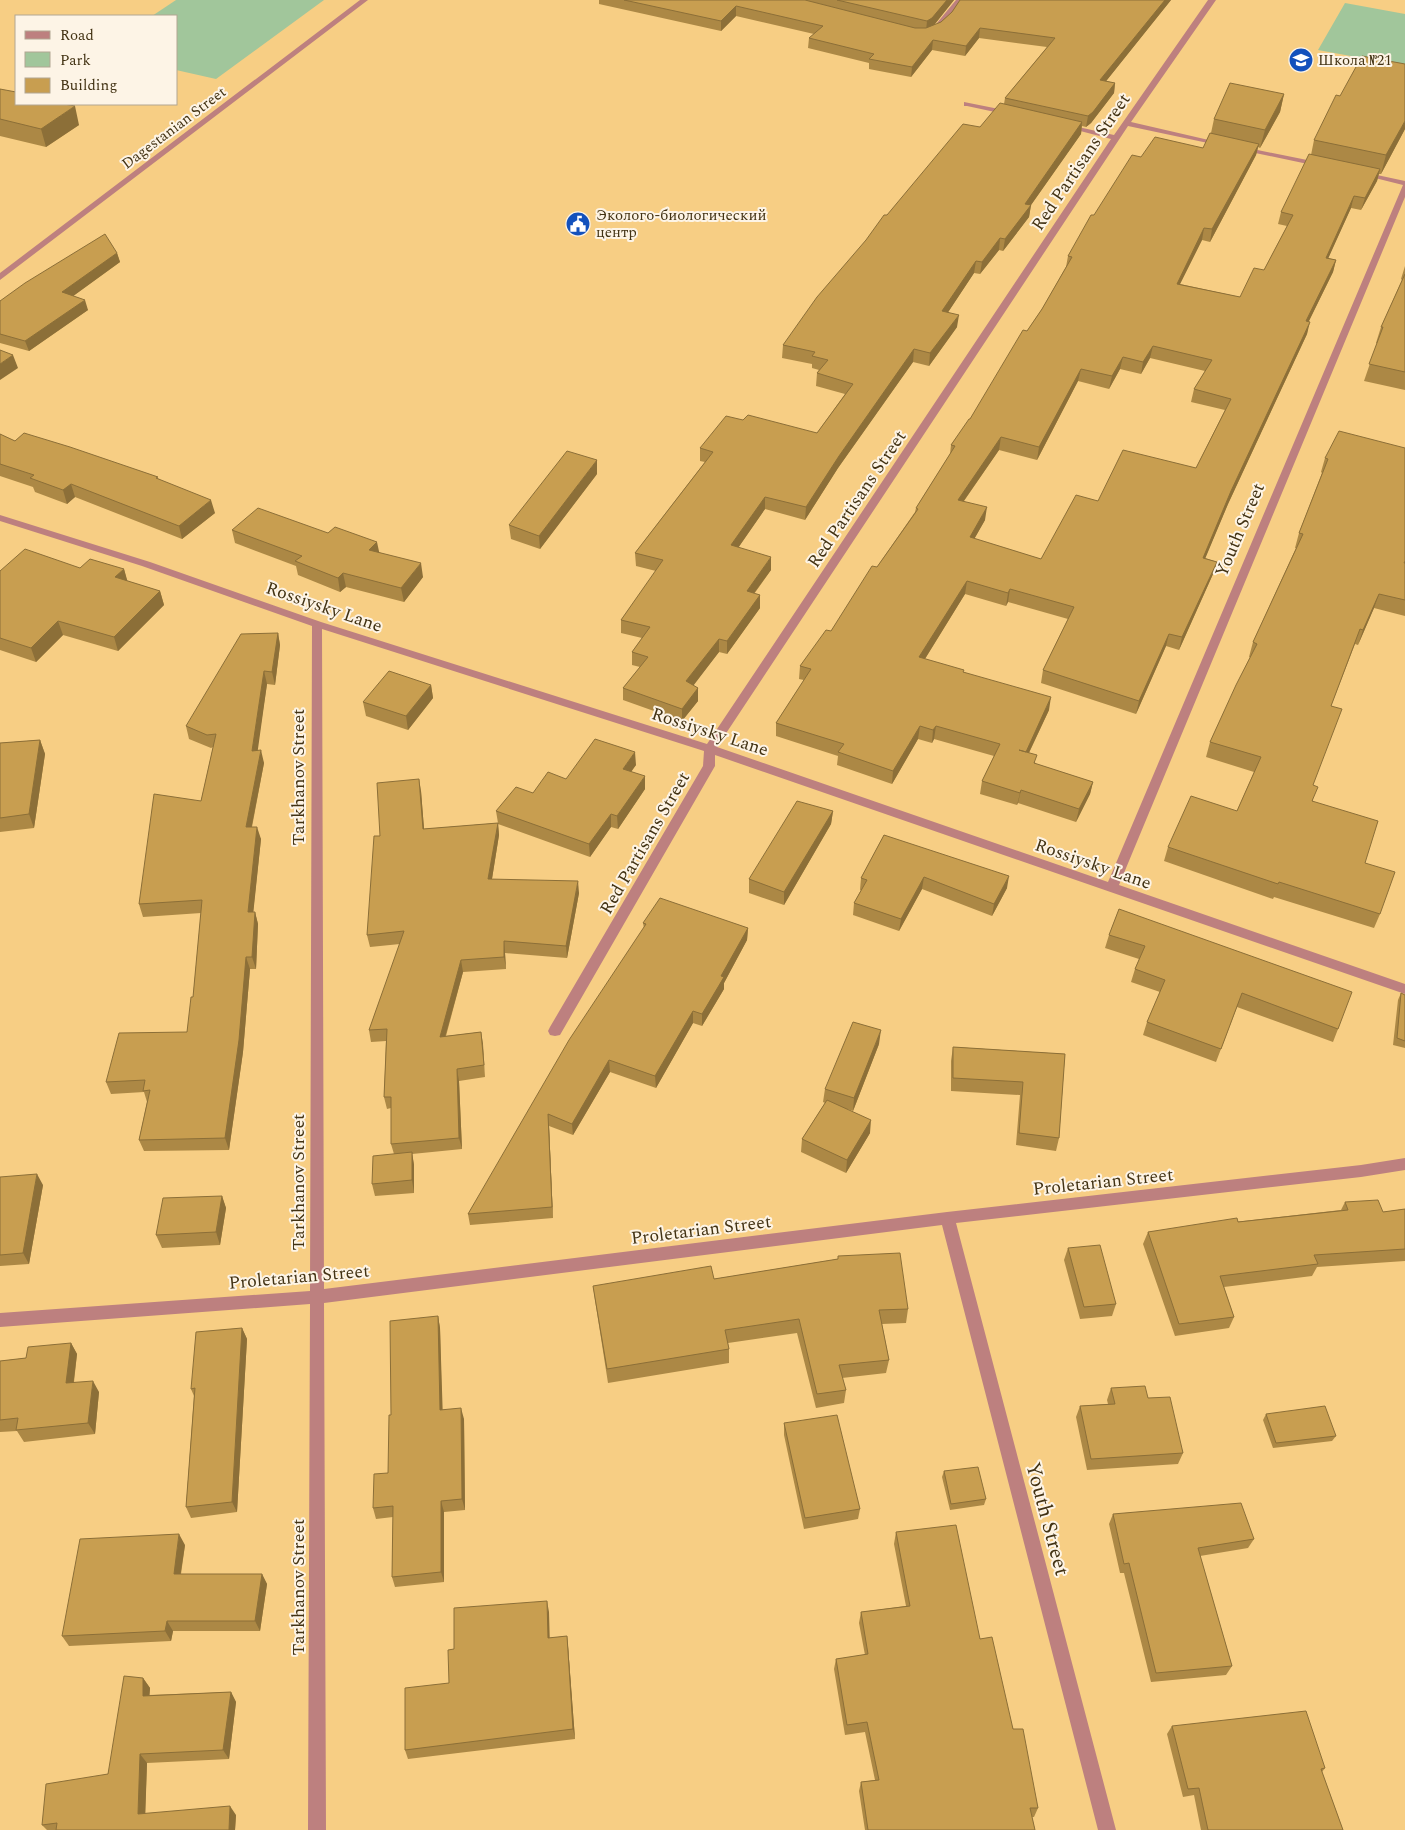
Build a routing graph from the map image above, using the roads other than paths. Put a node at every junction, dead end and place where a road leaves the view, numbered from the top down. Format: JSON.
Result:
{"nodes":[{"id":1,"x":364,"y":0,"type":"edge"},
{"id":2,"x":960,"y":0,"type":"edge"},
{"id":3,"x":1212,"y":0,"type":"edge"},
{"id":4,"x":935,"y":32,"type":"edge"},
{"id":5,"x":967,"y":104,"type":"dead end"},
{"id":6,"x":1014,"y":114,"type":"edge"},
{"id":7,"x":1126,"y":123,"type":"junction"},
{"id":8,"x":1061,"y":125,"type":"edge"},
{"id":9,"x":1117,"y":138,"type":"junction"},
{"id":10,"x":1328,"y":166,"type":"edge"},
{"id":11,"x":1357,"y":172,"type":"edge"},
{"id":12,"x":1405,"y":183,"type":"edge"},
{"id":13,"x":1405,"y":187,"type":"edge"},
{"id":14,"x":0,"y":277,"type":"edge"},
{"id":15,"x":0,"y":518,"type":"edge"},
{"id":16,"x":317,"y":624,"type":"junction"},
{"id":17,"x":710,"y":749,"type":"junction"},
{"id":18,"x":1111,"y":888,"type":"junction"},
{"id":19,"x":1405,"y":988,"type":"edge"},
{"id":20,"x":555,"y":1031,"type":"dead end"},
{"id":21,"x":1405,"y":1164,"type":"edge"},
{"id":22,"x":947,"y":1218,"type":"junction"},
{"id":23,"x":316,"y":1296,"type":"junction"},
{"id":24,"x":0,"y":1320,"type":"edge"},
{"id":25,"x":318,"y":1830,"type":"edge"},
{"id":26,"x":1107,"y":1830,"type":"edge"}],
"edges":[{"from":1,"to":14,"type":"street","name":"Dagestanian Street"},
{"from":2,"to":4,"type":"street"},
{"from":3,"to":7,"type":"street","name":"Red Partisans Street"},
{"from":5,"to":6,"type":"street"},
{"from":7,"to":9,"type":"street","name":"Red Partisans Street"},
{"from":7,"to":10,"type":"street"},
{"from":8,"to":9,"type":"street"},
{"from":9,"to":17,"type":"street","name":"Red Partisans Street"},
{"from":11,"to":12,"type":"street"},
{"from":13,"to":18,"type":"street","name":"Youth Street"},
{"from":15,"to":16,"type":"street","name":"Rossiysky Lane"},
{"from":16,"to":17,"type":"street","name":"Rossiysky Lane"},
{"from":16,"to":23,"type":"street","name":"Tarkhanov Street"},
{"from":17,"to":18,"type":"street","name":"Rossiysky Lane"},
{"from":17,"to":20,"type":"street","name":"Red Partisans Street"},
{"from":18,"to":19,"type":"street","name":"Rossiysky Lane"},
{"from":21,"to":22,"type":"street","name":"Proletarian Street"},
{"from":22,"to":23,"type":"street","name":"Proletarian Street"},
{"from":22,"to":26,"type":"street","name":"Youth Street"},
{"from":23,"to":24,"type":"street","name":"Proletarian Street"},
{"from":23,"to":25,"type":"street","name":"Tarkhanov Street"}]}
